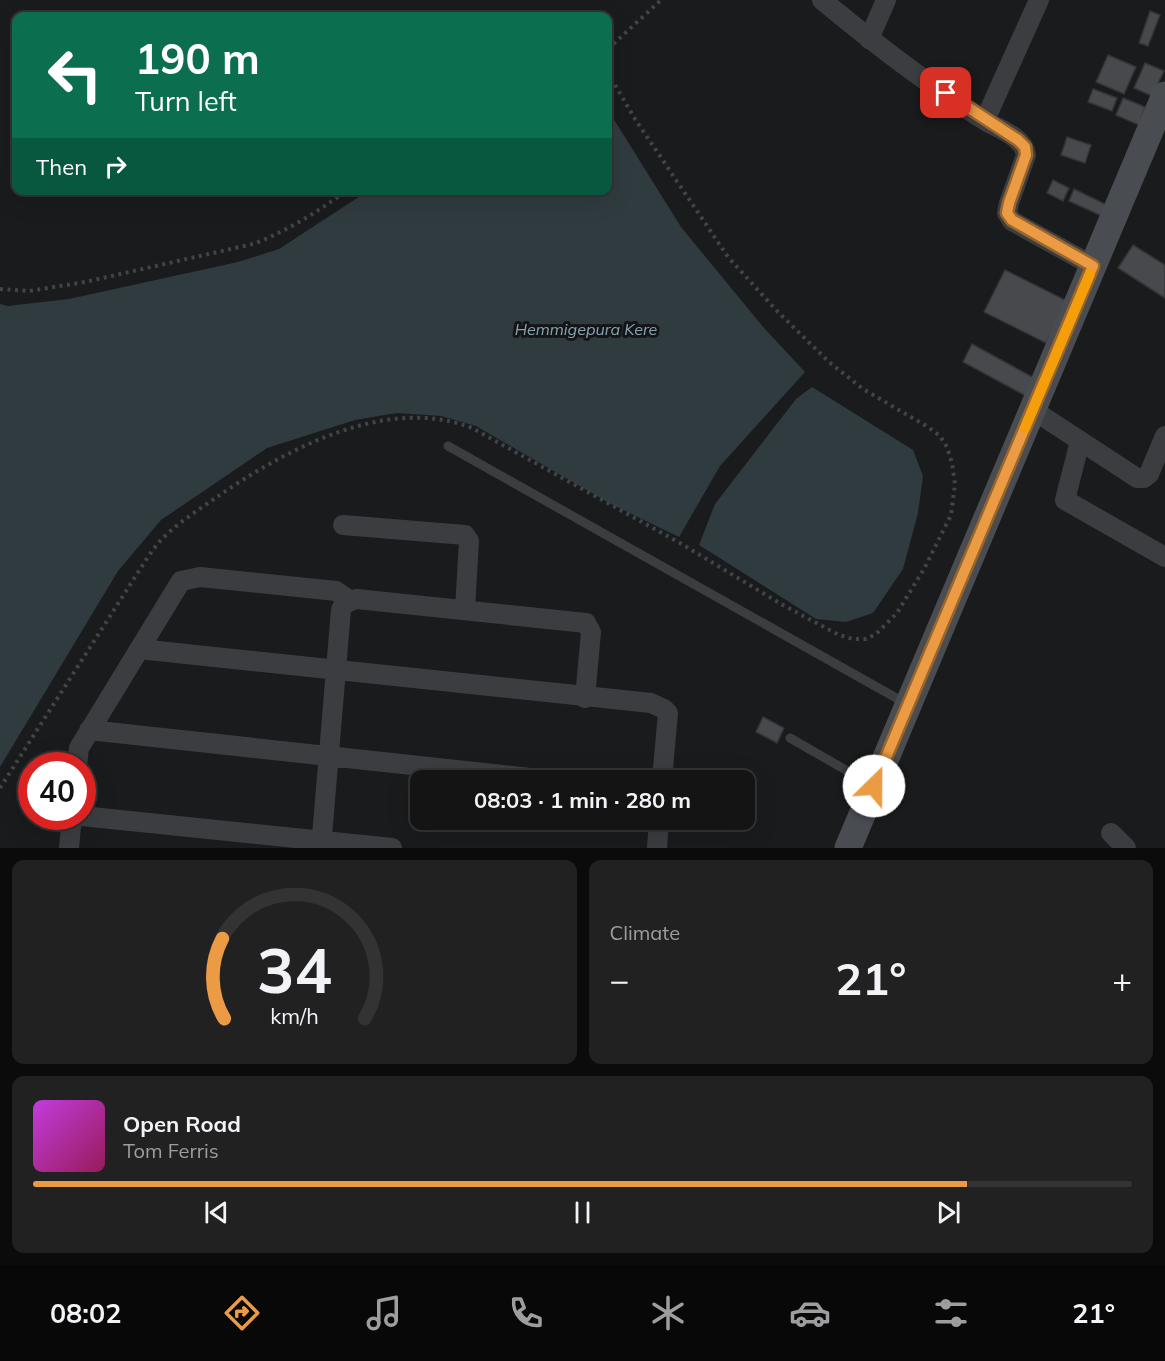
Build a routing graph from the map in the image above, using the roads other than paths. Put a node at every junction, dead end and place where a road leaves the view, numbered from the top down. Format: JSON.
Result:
{"nodes":[{"id":1,"x":822,"y":0,"type":"edge"},
{"id":2,"x":886,"y":0,"type":"edge"},
{"id":3,"x":1039,"y":0,"type":"edge"},
{"id":4,"x":869,"y":39,"type":"junction"},
{"id":5,"x":1165,"y":96,"type":"edge"},
{"id":6,"x":985,"y":120,"type":"junction"},
{"id":7,"x":1093,"y":266,"type":"junction"},
{"id":8,"x":1033,"y":410,"type":"junction"},
{"id":9,"x":1165,"y":436,"type":"edge"},
{"id":10,"x":1080,"y":441,"type":"junction"},
{"id":11,"x":448,"y":446,"type":"dead end"},
{"id":12,"x":343,"y":525,"type":"dead end"},
{"id":13,"x":1165,"y":556,"type":"edge"},
{"id":14,"x":350,"y":600,"type":"junction"},
{"id":15,"x":465,"y":609,"type":"junction"},
{"id":16,"x":140,"y":649,"type":"junction"},
{"id":17,"x":335,"y":671,"type":"junction"},
{"id":18,"x":585,"y":698,"type":"junction"},
{"id":19,"x":909,"y":705,"type":"junction"},
{"id":20,"x":89,"y":730,"type":"junction"},
{"id":21,"x":790,"y":738,"type":"dead end"},
{"id":22,"x":78,"y":752,"type":"edge"},
{"id":23,"x":327,"y":757,"type":"junction"},
{"id":24,"x":452,"y":770,"type":"edge"},
{"id":25,"x":663,"y":770,"type":"edge"},
{"id":26,"x":874,"y":786,"type":"junction"},
{"id":27,"x":96,"y":818,"type":"edge"},
{"id":28,"x":71,"y":830,"type":"edge"},
{"id":29,"x":658,"y":830,"type":"edge"},
{"id":30,"x":1111,"y":833,"type":"dead end"},
{"id":31,"x":321,"y":845,"type":"edge"},
{"id":32,"x":69,"y":848,"type":"edge"},
{"id":33,"x":393,"y":848,"type":"edge"},
{"id":34,"x":657,"y":848,"type":"edge"},
{"id":35,"x":848,"y":848,"type":"edge"},
{"id":36,"x":1126,"y":848,"type":"edge"}],
"edges":[{"from":1,"to":4,"type":"street"},
{"from":2,"to":4,"type":"street"},
{"from":3,"to":6,"type":"street"},
{"from":4,"to":6,"type":"street"},
{"from":5,"to":7,"type":"street"},
{"from":6,"to":7,"type":"street"},
{"from":7,"to":8,"type":"street"},
{"from":8,"to":10,"type":"street"},
{"from":8,"to":19,"type":"street"},
{"from":9,"to":10,"type":"street"},
{"from":10,"to":13,"type":"street"},
{"from":11,"to":19,"type":"lane"},
{"from":12,"to":15,"type":"street"},
{"from":14,"to":15,"type":"street"},
{"from":14,"to":16,"type":"street"},
{"from":14,"to":17,"type":"street"},
{"from":15,"to":18,"type":"street"},
{"from":16,"to":17,"type":"street"},
{"from":16,"to":20,"type":"street"},
{"from":17,"to":18,"type":"street"},
{"from":17,"to":23,"type":"street"},
{"from":18,"to":25,"type":"street"},
{"from":19,"to":26,"type":"street"},
{"from":20,"to":22,"type":"street"},
{"from":20,"to":23,"type":"street"},
{"from":21,"to":26,"type":"lane"},
{"from":23,"to":24,"type":"street"},
{"from":23,"to":31,"type":"street"},
{"from":26,"to":35,"type":"street"},
{"from":27,"to":31,"type":"street"},
{"from":28,"to":32,"type":"street"},
{"from":29,"to":34,"type":"street"},
{"from":30,"to":36,"type":"street"},
{"from":31,"to":33,"type":"street"}]}
